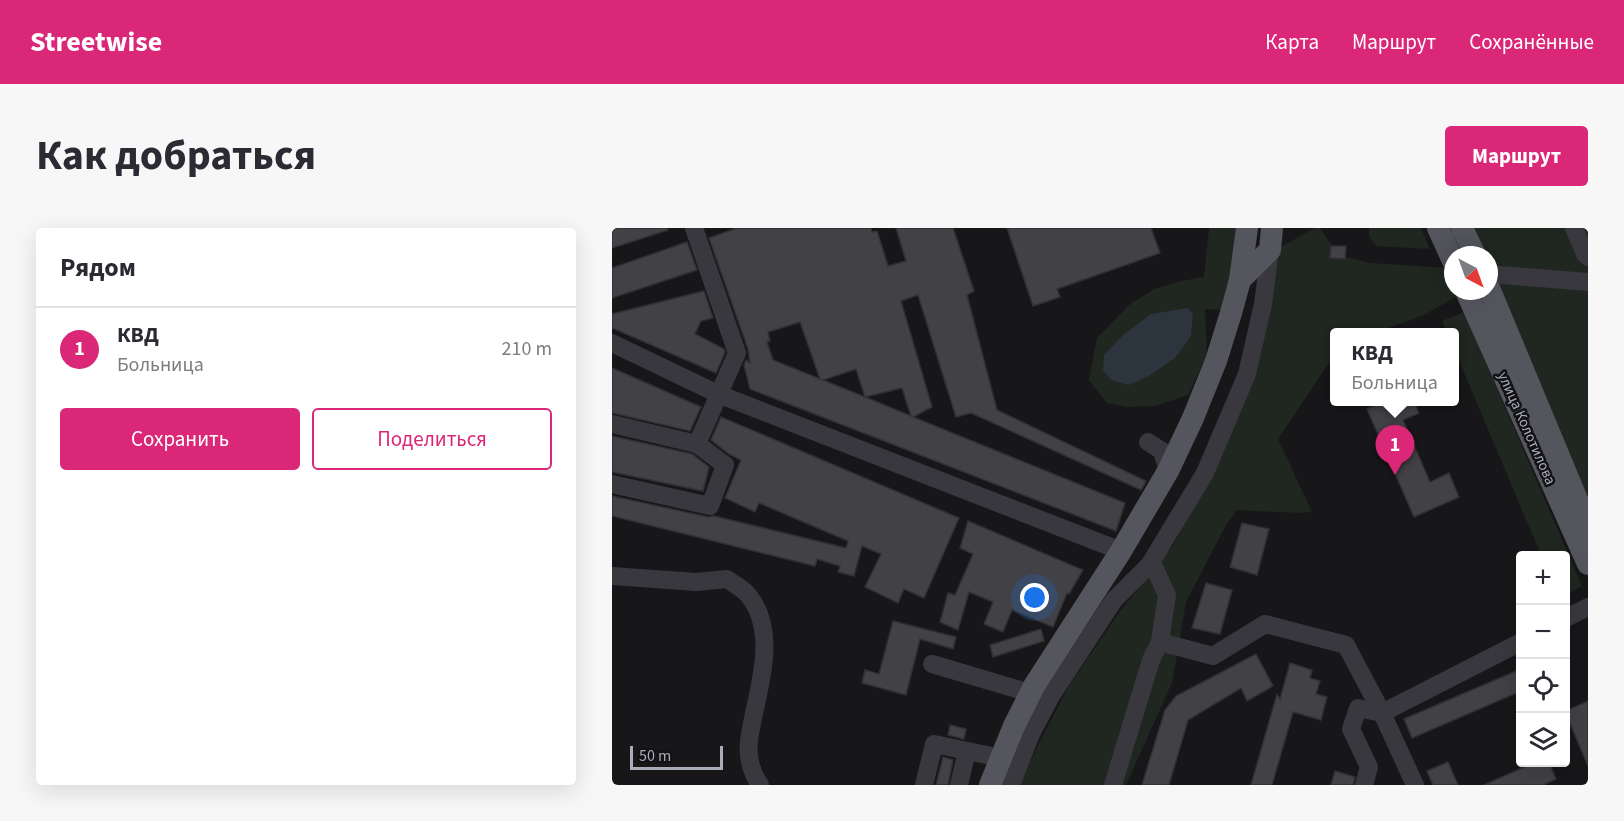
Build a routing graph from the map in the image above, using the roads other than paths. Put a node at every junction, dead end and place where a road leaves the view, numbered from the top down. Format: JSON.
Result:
{"nodes":[{"id":1,"x":694,"y":228,"type":"edge"},
{"id":2,"x":1247,"y":228,"type":"edge"},
{"id":3,"x":1272,"y":228,"type":"edge"},
{"id":4,"x":1438,"y":228,"type":"edge"},
{"id":5,"x":1462,"y":228,"type":"edge"},
{"id":6,"x":1574,"y":228,"type":"edge"},
{"id":7,"x":1446,"y":246,"type":"edge"},
{"id":8,"x":1470,"y":246,"type":"edge"},
{"id":9,"x":1270,"y":250,"type":"junction"},
{"id":10,"x":1588,"y":257,"type":"edge"},
{"id":11,"x":1498,"y":275,"type":"edge"},
{"id":12,"x":1240,"y":280,"type":"junction"},
{"id":13,"x":1588,"y":282,"type":"edge"},
{"id":14,"x":1470,"y":300,"type":"edge"},
{"id":15,"x":1494,"y":300,"type":"edge"},
{"id":16,"x":612,"y":343,"type":"edge"},
{"id":17,"x":718,"y":394,"type":"junction"},
{"id":18,"x":612,"y":424,"type":"edge"},
{"id":19,"x":1148,"y":442,"type":"dead end"},
{"id":20,"x":697,"y":444,"type":"junction"},
{"id":21,"x":1168,"y":471,"type":"junction"},
{"id":22,"x":612,"y":484,"type":"edge"},
{"id":23,"x":1588,"y":526,"type":"edge"},
{"id":24,"x":1121,"y":550,"type":"junction"},
{"id":25,"x":1150,"y":564,"type":"junction"},
{"id":26,"x":1588,"y":564,"type":"edge"},
{"id":27,"x":612,"y":576,"type":"edge"},
{"id":28,"x":1588,"y":607,"type":"edge"},
{"id":29,"x":1570,"y":616,"type":"edge"},
{"id":30,"x":1160,"y":642,"type":"junction"},
{"id":31,"x":1516,"y":645,"type":"edge"},
{"id":32,"x":932,"y":664,"type":"dead end"},
{"id":33,"x":1030,"y":693,"type":"junction"},
{"id":34,"x":1382,"y":713,"type":"junction"},
{"id":35,"x":967,"y":751,"type":"junction"},
{"id":36,"x":1001,"y":758,"type":"junction"},
{"id":37,"x":760,"y":785,"type":"edge"},
{"id":38,"x":924,"y":785,"type":"edge"},
{"id":39,"x":958,"y":785,"type":"edge"},
{"id":40,"x":990,"y":785,"type":"edge"},
{"id":41,"x":1011,"y":785,"type":"edge"},
{"id":42,"x":1113,"y":785,"type":"edge"},
{"id":43,"x":1364,"y":785,"type":"edge"},
{"id":44,"x":1414,"y":785,"type":"edge"}],
"edges":[{"from":1,"to":17,"type":"street"},
{"from":2,"to":12,"type":"main road"},
{"from":3,"to":9,"type":"main road"},
{"from":4,"to":7,"type":"main road"},
{"from":5,"to":8,"type":"main road"},
{"from":6,"to":10,"type":"street"},
{"from":9,"to":12,"type":"main road"},
{"from":9,"to":25,"type":"street"},
{"from":11,"to":13,"type":"street"},
{"from":12,"to":21,"type":"main road"},
{"from":14,"to":26,"type":"main road","name":"улица Колотилова"},
{"from":15,"to":23,"type":"main road","name":"улица Колотилова"},
{"from":16,"to":17,"type":"street"},
{"from":17,"to":20,"type":"street"},
{"from":17,"to":24,"type":"street"},
{"from":18,"to":20,"type":"street"},
{"from":19,"to":21,"type":"street"},
{"from":20,"to":22,"type":"street"},
{"from":21,"to":24,"type":"main road"},
{"from":24,"to":33,"type":"main road"},
{"from":25,"to":30,"type":"street"},
{"from":25,"to":41,"type":"street"},
{"from":27,"to":37,"type":"street"},
{"from":28,"to":29,"type":"street"},
{"from":30,"to":34,"type":"street"},
{"from":30,"to":42,"type":"street"},
{"from":31,"to":34,"type":"street"},
{"from":32,"to":33,"type":"street"},
{"from":33,"to":36,"type":"main road"},
{"from":34,"to":43,"type":"street"},
{"from":34,"to":44,"type":"street"},
{"from":35,"to":36,"type":"street"},
{"from":35,"to":38,"type":"street"},
{"from":35,"to":39,"type":"street"},
{"from":36,"to":40,"type":"main road"}]}
